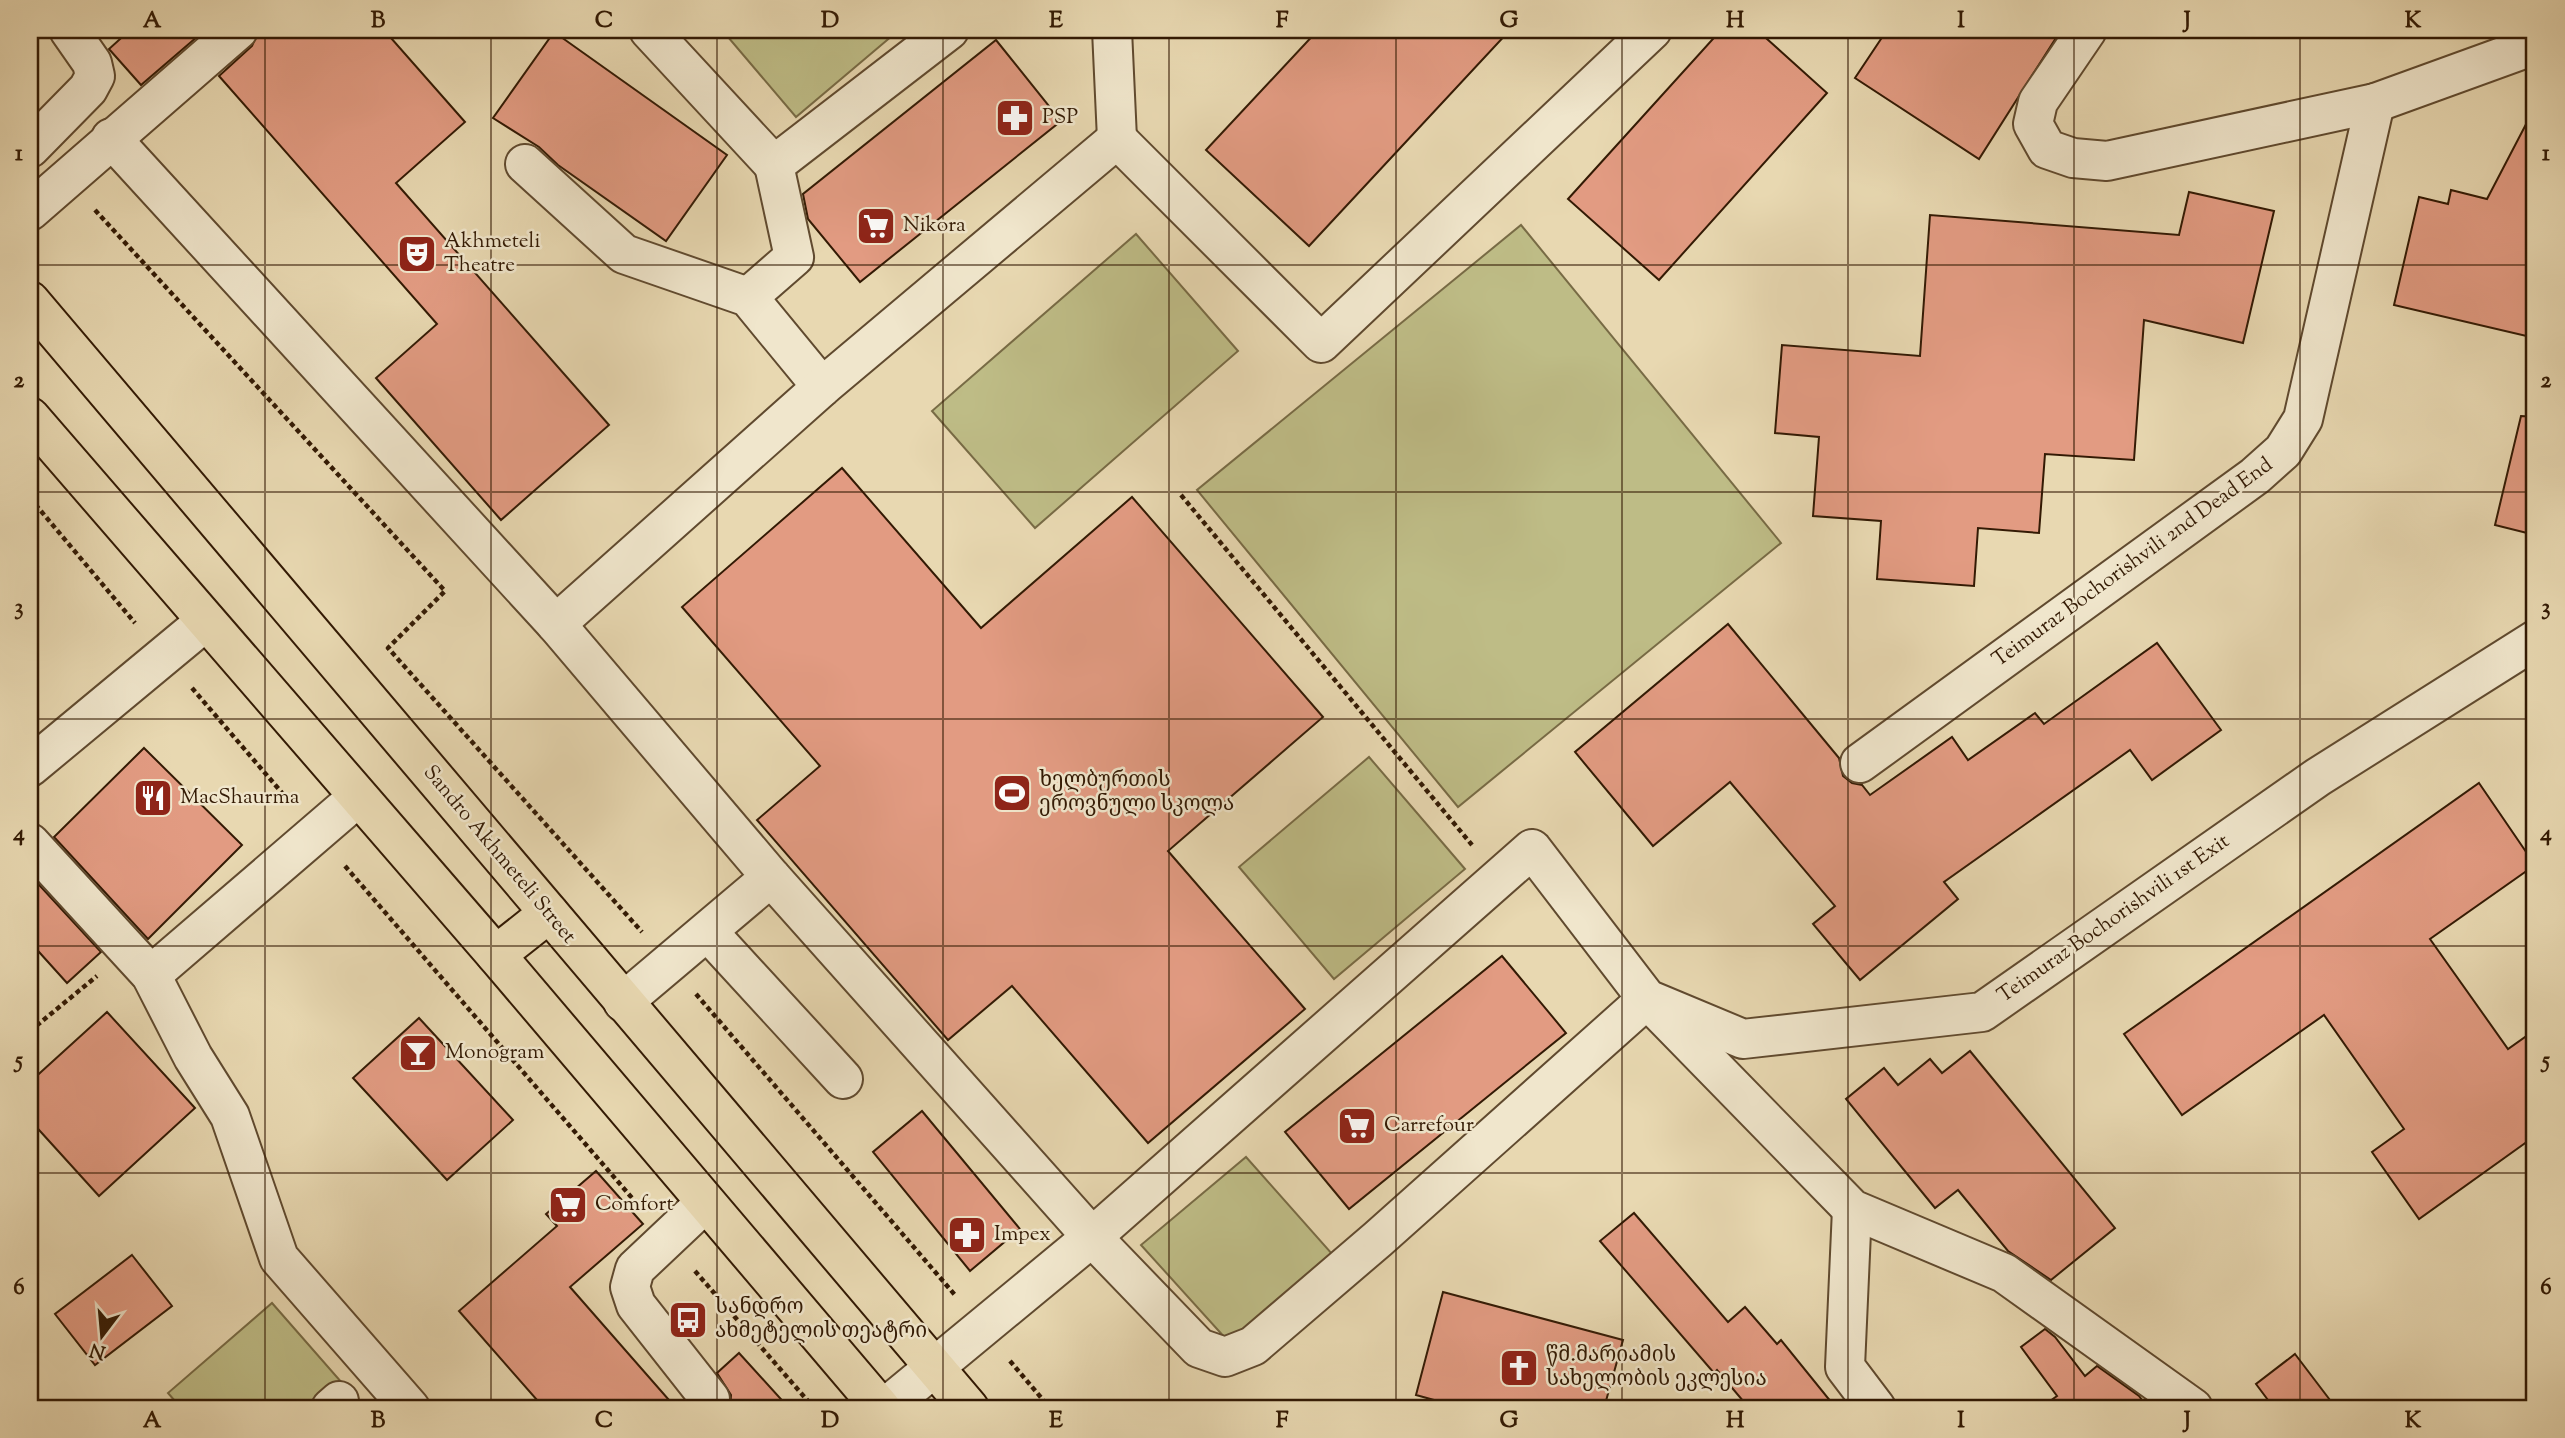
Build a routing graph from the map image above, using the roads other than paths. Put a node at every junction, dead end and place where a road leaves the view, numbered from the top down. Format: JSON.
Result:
{"nodes":[{"id":1,"x":69,"y":30,"type":"edge"},
{"id":2,"x":237,"y":30,"type":"edge"},
{"id":3,"x":649,"y":30,"type":"edge"},
{"id":4,"x":949,"y":30,"type":"edge"},
{"id":5,"x":1112,"y":30,"type":"edge"},
{"id":6,"x":1652,"y":30,"type":"edge"},
{"id":7,"x":2087,"y":30,"type":"edge"},
{"id":8,"x":2535,"y":45,"type":"edge"},
{"id":9,"x":2375,"y":103,"type":"junction"},
{"id":10,"x":111,"y":138,"type":"junction"},
{"id":11,"x":1117,"y":139,"type":"junction"},
{"id":12,"x":30,"y":148,"type":"edge"},
{"id":13,"x":525,"y":164,"type":"dead end"},
{"id":14,"x":774,"y":164,"type":"junction"},
{"id":15,"x":30,"y":211,"type":"edge"},
{"id":16,"x":748,"y":297,"type":"junction"},
{"id":17,"x":30,"y":301,"type":"edge"},
{"id":18,"x":822,"y":387,"type":"junction"},
{"id":19,"x":30,"y":417,"type":"edge"},
{"id":20,"x":206,"y":621,"type":"junction"},
{"id":21,"x":556,"y":624,"type":"junction"},
{"id":22,"x":2535,"y":640,"type":"edge"},
{"id":23,"x":1860,"y":763,"type":"dead end"},
{"id":24,"x":30,"y":767,"type":"edge"},
{"id":25,"x":358,"y":797,"type":"junction"},
{"id":26,"x":30,"y":843,"type":"edge"},
{"id":27,"x":771,"y":877,"type":"junction"},
{"id":28,"x":549,"y":914,"type":"junction"},
{"id":29,"x":708,"y":932,"type":"junction"},
{"id":30,"x":496,"y":955,"type":"junction"},
{"id":31,"x":139,"y":963,"type":"junction"},
{"id":32,"x":1647,"y":999,"type":"junction"},
{"id":33,"x":623,"y":1002,"type":"junction"},
{"id":34,"x":843,"y":1079,"type":"dead end"},
{"id":35,"x":705,"y":1203,"type":"junction"},
{"id":36,"x":1852,"y":1209,"type":"junction"},
{"id":37,"x":1092,"y":1237,"type":"junction"},
{"id":38,"x":933,"y":1366,"type":"junction"},
{"id":39,"x":710,"y":1399,"type":"dead end"},
{"id":40,"x":410,"y":1408,"type":"edge"},
{"id":41,"x":883,"y":1408,"type":"edge"},
{"id":42,"x":969,"y":1408,"type":"edge"},
{"id":43,"x":1875,"y":1408,"type":"edge"},
{"id":44,"x":2193,"y":1408,"type":"edge"}],
"edges":[{"from":1,"to":12,"type":"street"},
{"from":2,"to":10,"type":"street"},
{"from":3,"to":14,"type":"street"},
{"from":4,"to":14,"type":"street"},
{"from":5,"to":11,"type":"street"},
{"from":6,"to":11,"type":"street"},
{"from":7,"to":9,"type":"street"},
{"from":8,"to":9,"type":"street"},
{"from":9,"to":23,"type":"street","name":"Teimuraz Bochorishvili 2nd Dead End"},
{"from":10,"to":15,"type":"street"},
{"from":10,"to":21,"type":"street"},
{"from":11,"to":18,"type":"street"},
{"from":13,"to":16,"type":"street"},
{"from":14,"to":16,"type":"street"},
{"from":16,"to":18,"type":"street"},
{"from":17,"to":28,"type":"main road","name":"Sandro Akhmeteli Street"},
{"from":18,"to":21,"type":"street"},
{"from":19,"to":20,"type":"main road"},
{"from":20,"to":24,"type":"street"},
{"from":20,"to":25,"type":"main road"},
{"from":21,"to":27,"type":"street"},
{"from":22,"to":32,"type":"street","name":"Teimuraz Bochorishvili 1st Exit"},
{"from":25,"to":30,"type":"main road"},
{"from":25,"to":31,"type":"street"},
{"from":26,"to":31,"type":"street"},
{"from":27,"to":29,"type":"street"},
{"from":27,"to":37,"type":"street"},
{"from":28,"to":30,"type":"main road"},
{"from":28,"to":33,"type":"main road","name":"Sandro Akhmeteli Street"},
{"from":29,"to":33,"type":"street"},
{"from":29,"to":34,"type":"street"},
{"from":30,"to":35,"type":"main road"},
{"from":31,"to":40,"type":"street"},
{"from":32,"to":36,"type":"street"},
{"from":32,"to":37,"type":"street"},
{"from":32,"to":37,"type":"street"},
{"from":33,"to":38,"type":"main road","name":"Sandro Akhmeteli Street"},
{"from":35,"to":39,"type":"street"},
{"from":35,"to":41,"type":"main road"},
{"from":36,"to":43,"type":"street"},
{"from":36,"to":44,"type":"street"},
{"from":37,"to":38,"type":"street"},
{"from":38,"to":41,"type":"street"},
{"from":38,"to":42,"type":"main road","name":"Sandro Akhmeteli Street"}]}
